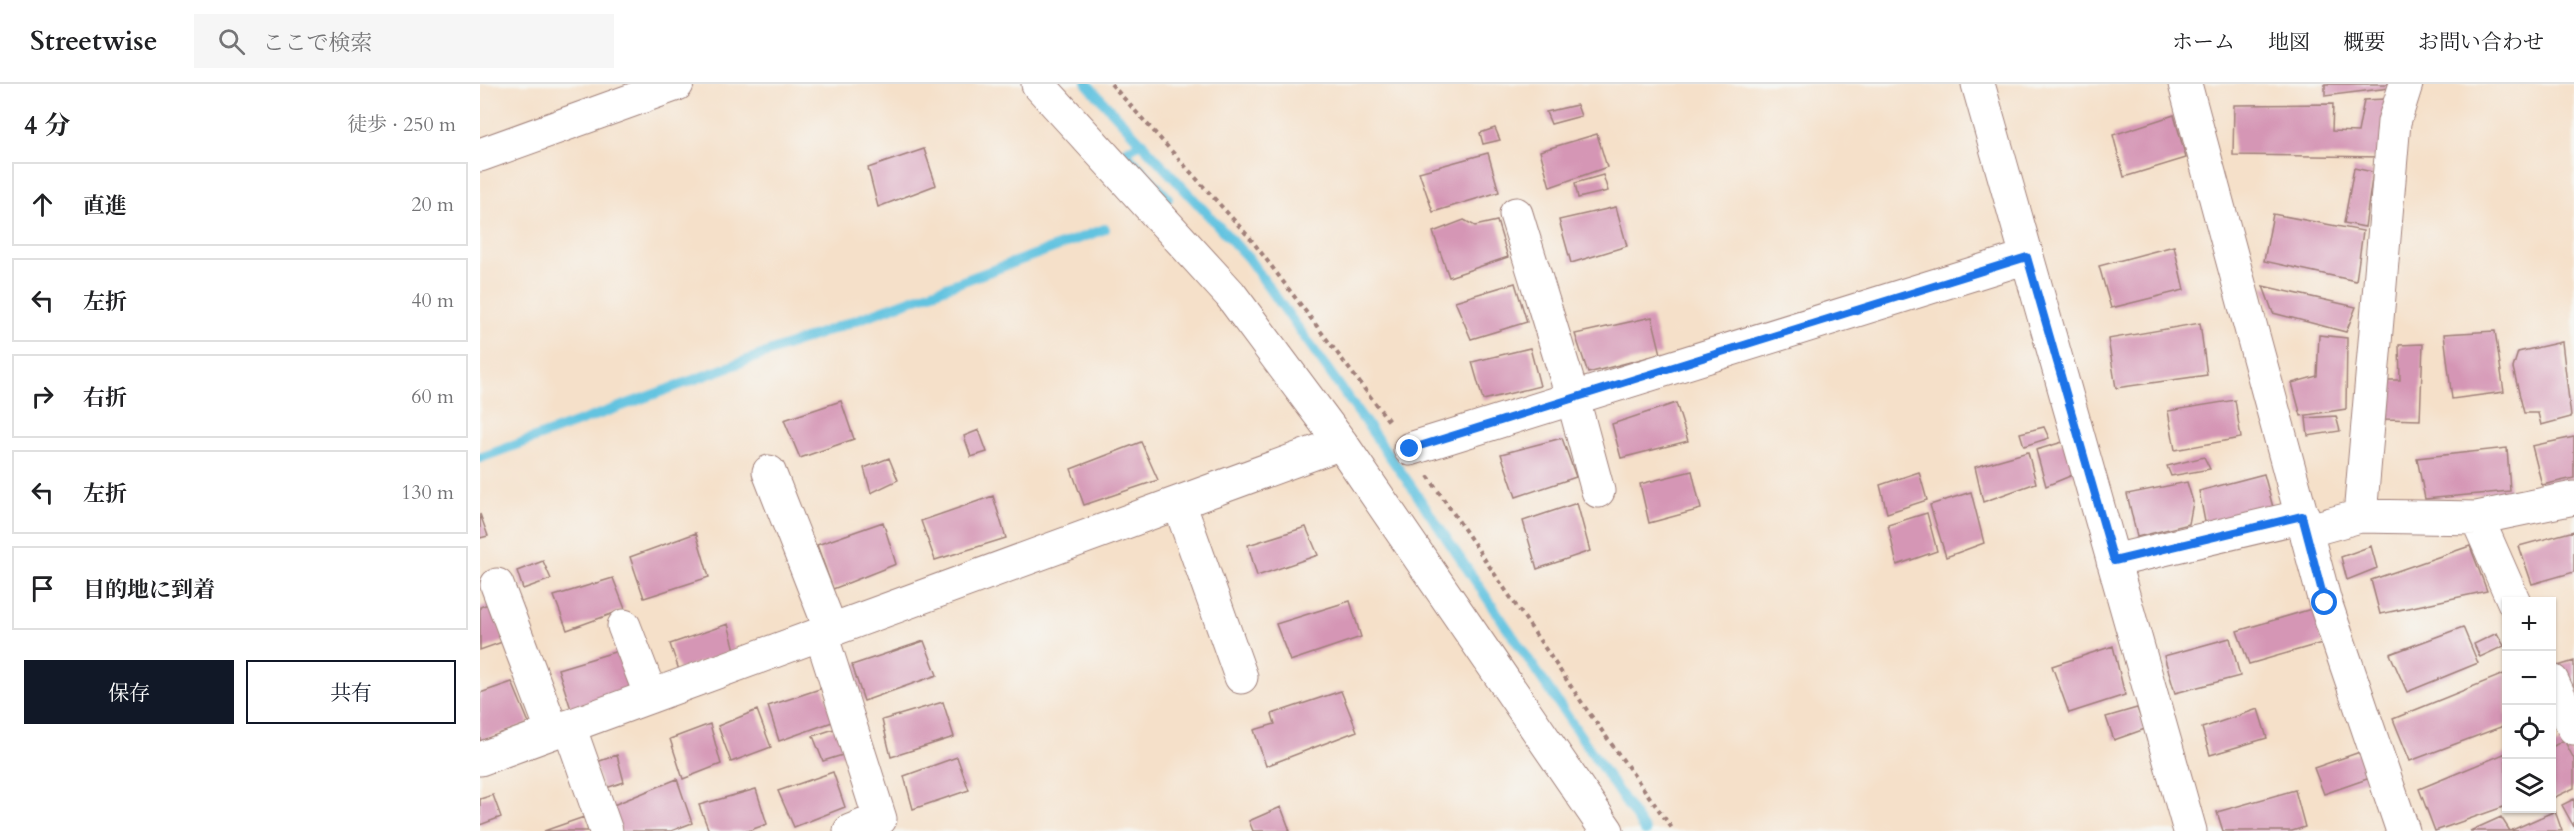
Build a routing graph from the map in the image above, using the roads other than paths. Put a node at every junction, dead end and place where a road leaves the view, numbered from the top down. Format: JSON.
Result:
{"nodes":[{"id":1,"x":678,"y":84,"type":"edge"},
{"id":2,"x":1038,"y":84,"type":"edge"},
{"id":3,"x":1978,"y":84,"type":"edge"},
{"id":4,"x":2185,"y":84,"type":"edge"},
{"id":5,"x":2406,"y":84,"type":"edge"},
{"id":6,"x":480,"y":155,"type":"edge"},
{"id":7,"x":1516,"y":214,"type":"dead end"},
{"id":8,"x":2027,"y":257,"type":"junction"},
{"id":9,"x":1573,"y":399,"type":"junction"},
{"id":10,"x":1341,"y":443,"type":"junction"},
{"id":11,"x":1410,"y":449,"type":"dead end"},
{"id":12,"x":769,"y":471,"type":"dead end"},
{"id":13,"x":1598,"y":491,"type":"dead end"},
{"id":14,"x":2574,"y":498,"type":"edge"},
{"id":15,"x":1179,"y":503,"type":"junction"},
{"id":16,"x":2360,"y":516,"type":"junction"},
{"id":17,"x":2476,"y":518,"type":"junction"},
{"id":18,"x":2304,"y":524,"type":"junction"},
{"id":19,"x":2114,"y":561,"type":"junction"},
{"id":20,"x":497,"y":585,"type":"dead end"},
{"id":21,"x":2512,"y":597,"type":"edge"},
{"id":22,"x":624,"y":626,"type":"dead end"},
{"id":23,"x":826,"y":632,"type":"junction"},
{"id":24,"x":1241,"y":677,"type":"dead end"},
{"id":25,"x":2556,"y":690,"type":"edge"},
{"id":26,"x":651,"y":696,"type":"junction"},
{"id":27,"x":2574,"y":728,"type":"edge"},
{"id":28,"x":561,"y":729,"type":"junction"},
{"id":29,"x":480,"y":759,"type":"edge"},
{"id":30,"x":606,"y":831,"type":"edge"},
{"id":31,"x":850,"y":831,"type":"edge"},
{"id":32,"x":1607,"y":831,"type":"edge"},
{"id":33,"x":2190,"y":831,"type":"edge"},
{"id":34,"x":2403,"y":831,"type":"edge"}],
"edges":[{"from":1,"to":6,"type":"street"},
{"from":2,"to":10,"type":"street"},
{"from":3,"to":8,"type":"street"},
{"from":4,"to":18,"type":"street"},
{"from":5,"to":16,"type":"street"},
{"from":7,"to":9,"type":"street"},
{"from":8,"to":9,"type":"street"},
{"from":8,"to":19,"type":"street"},
{"from":9,"to":11,"type":"street"},
{"from":9,"to":13,"type":"street"},
{"from":10,"to":15,"type":"street"},
{"from":10,"to":32,"type":"street"},
{"from":12,"to":23,"type":"street"},
{"from":14,"to":17,"type":"street"},
{"from":15,"to":23,"type":"street"},
{"from":15,"to":24,"type":"street"},
{"from":16,"to":17,"type":"street"},
{"from":16,"to":18,"type":"street"},
{"from":17,"to":21,"type":"street"},
{"from":18,"to":19,"type":"street"},
{"from":18,"to":34,"type":"street"},
{"from":19,"to":33,"type":"street"},
{"from":20,"to":28,"type":"street"},
{"from":22,"to":26,"type":"street"},
{"from":23,"to":26,"type":"street"},
{"from":23,"to":31,"type":"street"},
{"from":25,"to":27,"type":"street"},
{"from":26,"to":28,"type":"street"},
{"from":28,"to":29,"type":"street"},
{"from":28,"to":30,"type":"street"}]}
